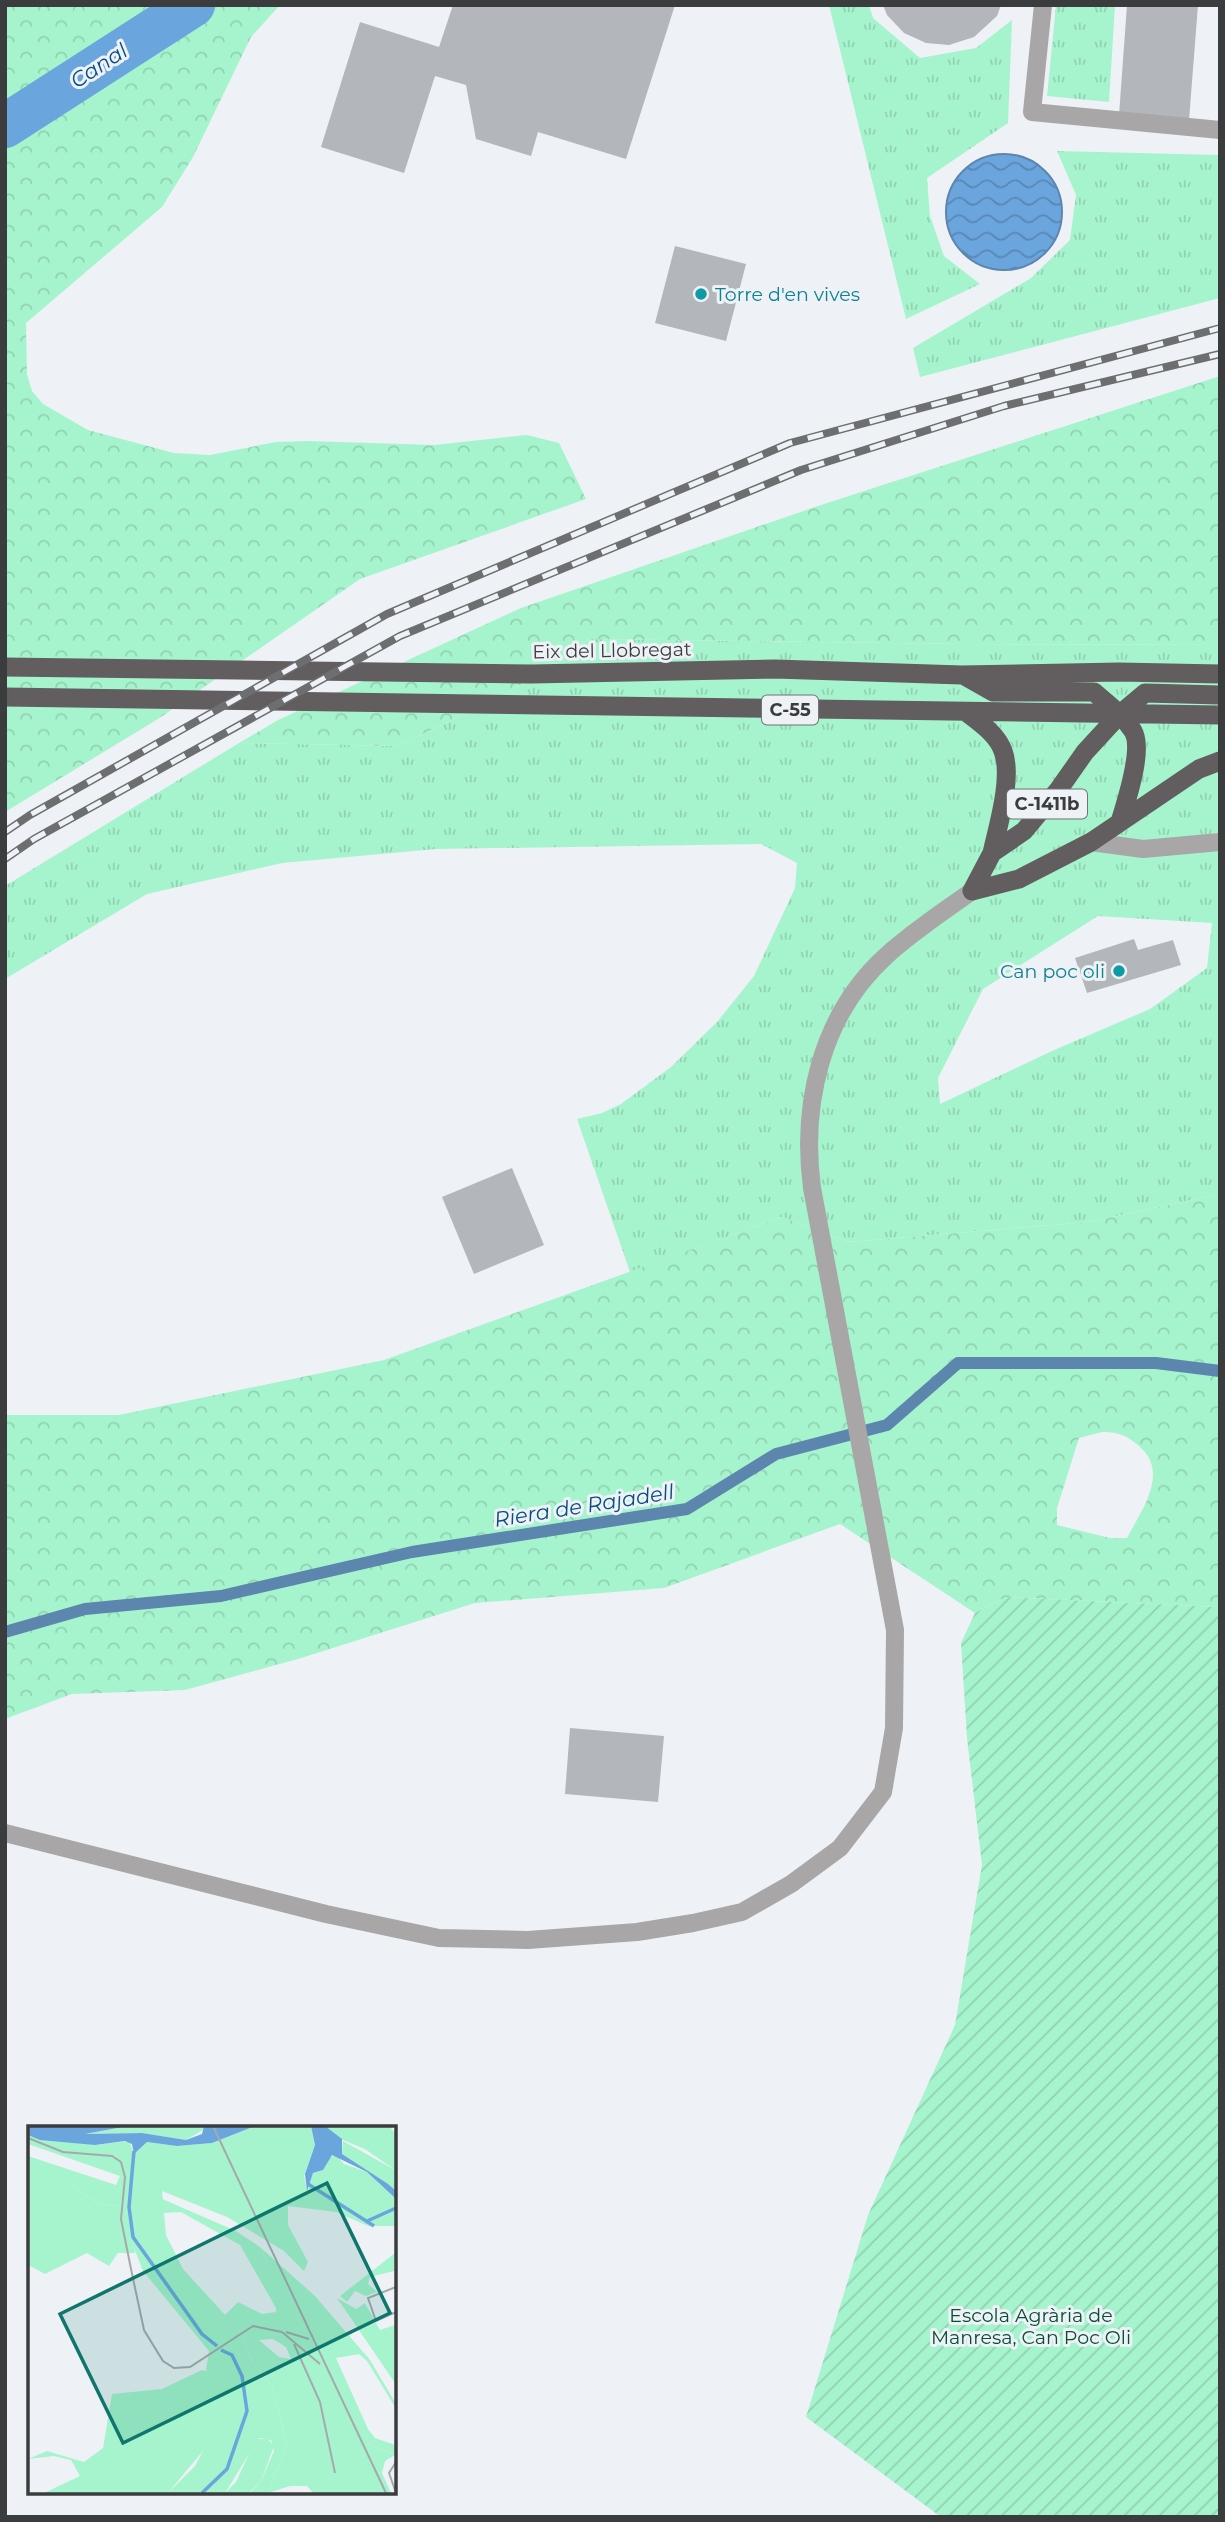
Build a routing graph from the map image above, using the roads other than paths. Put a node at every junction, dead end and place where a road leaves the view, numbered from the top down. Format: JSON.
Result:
{"nodes":[{"id":1,"x":1043,"y":5,"type":"edge"},
{"id":2,"x":1220,"y":130,"type":"edge"},
{"id":3,"x":5,"y":667,"type":"edge"},
{"id":4,"x":962,"y":674,"type":"junction"},
{"id":5,"x":1220,"y":674,"type":"edge"},
{"id":6,"x":1220,"y":695,"type":"edge"},
{"id":7,"x":5,"y":696,"type":"edge"},
{"id":8,"x":966,"y":712,"type":"junction"},
{"id":9,"x":1120,"y":714,"type":"junction"},
{"id":10,"x":1220,"y":715,"type":"edge"},
{"id":11,"x":1220,"y":761,"type":"edge"},
{"id":12,"x":1119,"y":822,"type":"junction"},
{"id":13,"x":1091,"y":842,"type":"junction"},
{"id":14,"x":1220,"y":842,"type":"edge"},
{"id":15,"x":992,"y":853,"type":"junction"},
{"id":16,"x":972,"y":891,"type":"junction"},
{"id":17,"x":5,"y":1833,"type":"edge"}],
"edges":[{"from":1,"to":2,"type":"street"},
{"from":3,"to":4,"type":"highway","name":"Eix del Llobregat","number":"C-55"},
{"from":4,"to":5,"type":"highway","name":"Eix del Llobregat","number":"C-55"},
{"from":4,"to":9,"type":"highway"},
{"from":6,"to":9,"type":"highway","number":"C-1411b"},
{"from":7,"to":8,"type":"highway","number":"C-55"},
{"from":8,"to":9,"type":"highway","number":"C-55"},
{"from":8,"to":15,"type":"highway","number":"C-1411b"},
{"from":9,"to":10,"type":"highway","number":"C-55"},
{"from":9,"to":12,"type":"highway"},
{"from":9,"to":15,"type":"highway","number":"C-1411b"},
{"from":11,"to":12,"type":"highway","number":"C-1411b"},
{"from":12,"to":13,"type":"highway","number":"C-1411b"},
{"from":13,"to":14,"type":"street"},
{"from":13,"to":16,"type":"highway","number":"C-1411b"},
{"from":15,"to":16,"type":"highway","number":"C-1411b"},
{"from":16,"to":17,"type":"street","number":"C-1411b"}]}
